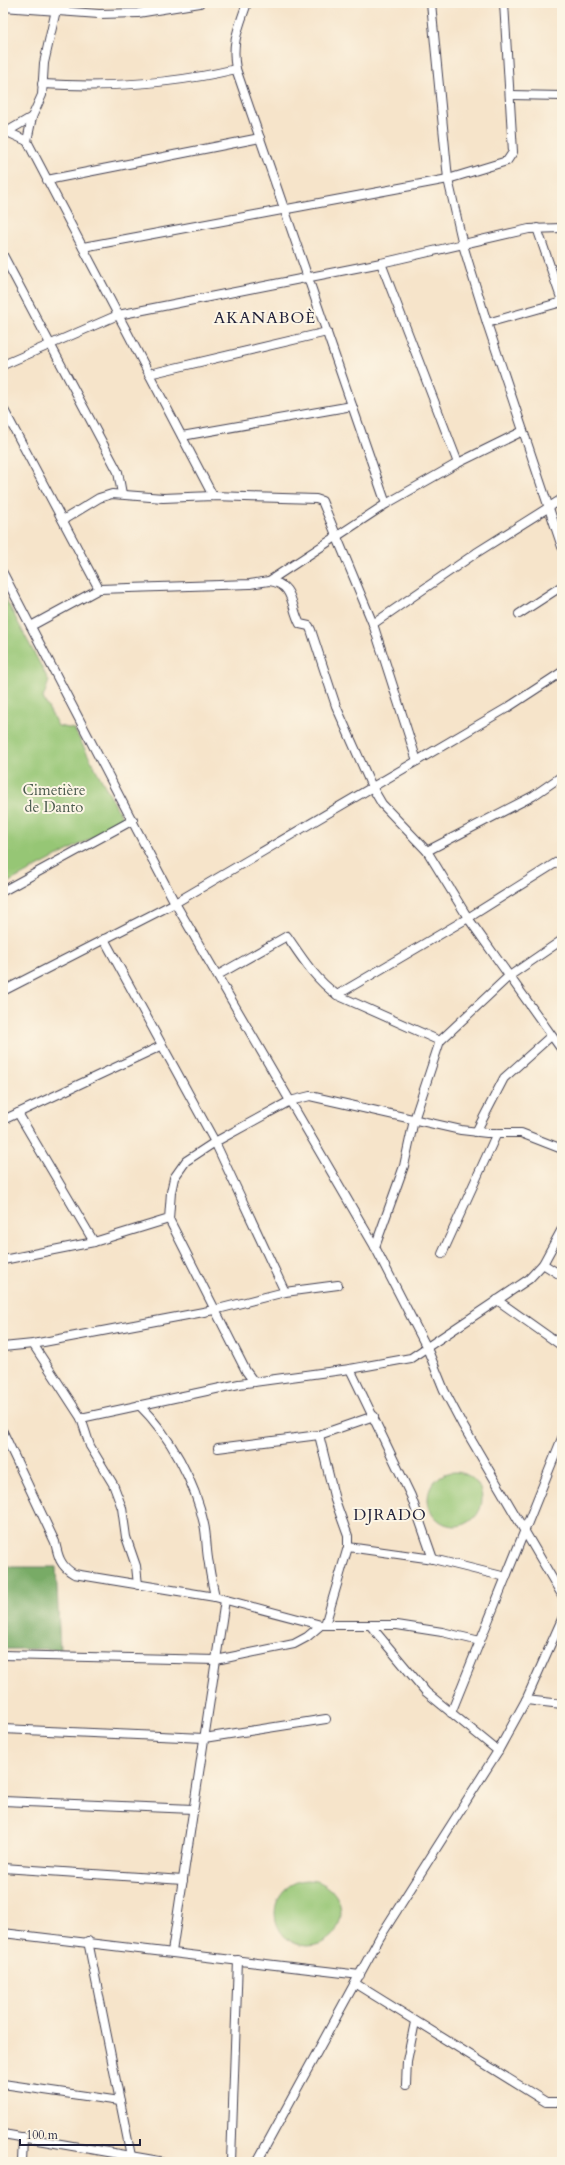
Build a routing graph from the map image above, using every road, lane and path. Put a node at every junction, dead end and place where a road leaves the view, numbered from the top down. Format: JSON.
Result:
{"nodes":[{"id":1,"x":200,"y":3,"type":"edge"},
{"id":2,"x":247,"y":3,"type":"edge"},
{"id":3,"x":431,"y":3,"type":"edge"},
{"id":4,"x":504,"y":3,"type":"edge"},
{"id":5,"x":3,"y":7,"type":"edge"},
{"id":6,"x":58,"y":7,"type":"edge"},
{"id":7,"x":236,"y":69,"type":"junction"},
{"id":8,"x":42,"y":84,"type":"junction"},
{"id":9,"x":511,"y":95,"type":"junction"},
{"id":10,"x":562,"y":96,"type":"edge"},
{"id":11,"x":32,"y":117,"type":"junction"},
{"id":12,"x":5,"y":130,"type":"edge"},
{"id":13,"x":260,"y":138,"type":"junction"},
{"id":14,"x":27,"y":141,"type":"junction"},
{"id":15,"x":448,"y":179,"type":"junction"},
{"id":16,"x":47,"y":180,"type":"junction"},
{"id":17,"x":285,"y":209,"type":"junction"},
{"id":18,"x":537,"y":228,"type":"junction"},
{"id":19,"x":562,"y":228,"type":"edge"},
{"id":20,"x":463,"y":245,"type":"junction"},
{"id":21,"x":83,"y":247,"type":"junction"},
{"id":22,"x":3,"y":255,"type":"edge"},
{"id":23,"x":381,"y":263,"type":"junction"},
{"id":24,"x":308,"y":276,"type":"junction"},
{"id":25,"x":562,"y":302,"type":"edge"},
{"id":26,"x":118,"y":315,"type":"junction"},
{"id":27,"x":487,"y":323,"type":"junction"},
{"id":28,"x":327,"y":332,"type":"junction"},
{"id":29,"x":50,"y":344,"type":"junction"},
{"id":30,"x":3,"y":365,"type":"edge"},
{"id":31,"x":149,"y":374,"type":"junction"},
{"id":32,"x":352,"y":406,"type":"junction"},
{"id":33,"x":3,"y":408,"type":"edge"},
{"id":34,"x":523,"y":431,"type":"junction"},
{"id":35,"x":182,"y":436,"type":"junction"},
{"id":36,"x":458,"y":463,"type":"junction"},
{"id":37,"x":122,"y":494,"type":"junction"},
{"id":38,"x":213,"y":496,"type":"junction"},
{"id":39,"x":562,"y":499,"type":"edge"},
{"id":40,"x":386,"y":504,"type":"junction"},
{"id":41,"x":548,"y":506,"type":"junction"},
{"id":42,"x":63,"y":520,"type":"junction"},
{"id":43,"x":336,"y":536,"type":"junction"},
{"id":44,"x":562,"y":547,"type":"edge"},
{"id":45,"x":3,"y":573,"type":"edge"},
{"id":46,"x":269,"y":581,"type":"junction"},
{"id":47,"x":562,"y":586,"type":"edge"},
{"id":48,"x":99,"y":589,"type":"junction"},
{"id":49,"x":520,"y":614,"type":"dead end"},
{"id":50,"x":373,"y":624,"type":"junction"},
{"id":51,"x":31,"y":626,"type":"junction"},
{"id":52,"x":562,"y":672,"type":"edge"},
{"id":53,"x":417,"y":761,"type":"junction"},
{"id":54,"x":562,"y":776,"type":"edge"},
{"id":55,"x":372,"y":787,"type":"junction"},
{"id":56,"x":132,"y":820,"type":"junction"},
{"id":57,"x":427,"y":851,"type":"junction"},
{"id":58,"x":562,"y":859,"type":"edge"},
{"id":59,"x":3,"y":891,"type":"edge"},
{"id":60,"x":175,"y":903,"type":"junction"},
{"id":61,"x":468,"y":918,"type":"junction"},
{"id":62,"x":104,"y":939,"type":"junction"},
{"id":63,"x":562,"y":940,"type":"edge"},
{"id":64,"x":218,"y":975,"type":"junction"},
{"id":65,"x":508,"y":977,"type":"junction"},
{"id":66,"x":3,"y":990,"type":"edge"},
{"id":67,"x":338,"y":995,"type":"junction"},
{"id":68,"x":551,"y":1036,"type":"junction"},
{"id":69,"x":440,"y":1041,"type":"junction"},
{"id":70,"x":161,"y":1046,"type":"junction"},
{"id":71,"x":562,"y":1050,"type":"edge"},
{"id":72,"x":290,"y":1101,"type":"junction"},
{"id":73,"x":18,"y":1113,"type":"junction"},
{"id":74,"x":3,"y":1120,"type":"edge"},
{"id":75,"x":414,"y":1120,"type":"junction"},
{"id":76,"x":476,"y":1132,"type":"junction"},
{"id":77,"x":497,"y":1134,"type":"junction"},
{"id":78,"x":215,"y":1142,"type":"junction"},
{"id":79,"x":562,"y":1149,"type":"edge"},
{"id":80,"x":170,"y":1219,"type":"junction"},
{"id":81,"x":562,"y":1230,"type":"edge"},
{"id":82,"x":94,"y":1242,"type":"junction"},
{"id":83,"x":375,"y":1248,"type":"junction"},
{"id":84,"x":442,"y":1254,"type":"dead end"},
{"id":85,"x":3,"y":1260,"type":"edge"},
{"id":86,"x":543,"y":1264,"type":"junction"},
{"id":87,"x":562,"y":1276,"type":"edge"},
{"id":88,"x":338,"y":1284,"type":"dead end"},
{"id":89,"x":285,"y":1292,"type":"junction"},
{"id":90,"x":497,"y":1300,"type":"junction"},
{"id":91,"x":214,"y":1310,"type":"junction"},
{"id":92,"x":33,"y":1344,"type":"junction"},
{"id":93,"x":562,"y":1346,"type":"edge"},
{"id":94,"x":3,"y":1347,"type":"edge"},
{"id":95,"x":427,"y":1348,"type":"junction"},
{"id":96,"x":350,"y":1369,"type":"junction"},
{"id":97,"x":246,"y":1371,"type":"junction"},
{"id":98,"x":254,"y":1382,"type":"junction"},
{"id":99,"x":240,"y":1384,"type":"junction"},
{"id":100,"x":154,"y":1402,"type":"junction"},
{"id":101,"x":139,"y":1405,"type":"junction"},
{"id":102,"x":374,"y":1416,"type":"junction"},
{"id":103,"x":151,"y":1417,"type":"junction"},
{"id":104,"x":81,"y":1418,"type":"junction"},
{"id":105,"x":3,"y":1432,"type":"edge"},
{"id":106,"x":319,"y":1435,"type":"junction"},
{"id":107,"x":562,"y":1438,"type":"edge"},
{"id":108,"x":218,"y":1448,"type":"dead end"},
{"id":109,"x":524,"y":1533,"type":"junction"},
{"id":110,"x":348,"y":1547,"type":"junction"},
{"id":111,"x":433,"y":1559,"type":"junction"},
{"id":112,"x":506,"y":1577,"type":"junction"},
{"id":113,"x":138,"y":1585,"type":"junction"},
{"id":114,"x":562,"y":1595,"type":"edge"},
{"id":115,"x":216,"y":1597,"type":"junction"},
{"id":116,"x":225,"y":1600,"type":"junction"},
{"id":117,"x":562,"y":1619,"type":"edge"},
{"id":118,"x":323,"y":1625,"type":"junction"},
{"id":119,"x":370,"y":1625,"type":"junction"},
{"id":120,"x":480,"y":1641,"type":"junction"},
{"id":121,"x":3,"y":1655,"type":"edge"},
{"id":122,"x":216,"y":1660,"type":"junction"},
{"id":123,"x":526,"y":1700,"type":"junction"},
{"id":124,"x":562,"y":1704,"type":"edge"},
{"id":125,"x":451,"y":1713,"type":"junction"},
{"id":126,"x":326,"y":1718,"type":"dead end"},
{"id":127,"x":3,"y":1729,"type":"edge"},
{"id":128,"x":204,"y":1738,"type":"junction"},
{"id":129,"x":498,"y":1751,"type":"junction"},
{"id":130,"x":3,"y":1800,"type":"edge"},
{"id":131,"x":194,"y":1809,"type":"junction"},
{"id":132,"x":3,"y":1868,"type":"edge"},
{"id":133,"x":183,"y":1880,"type":"junction"},
{"id":134,"x":3,"y":1933,"type":"edge"},
{"id":135,"x":88,"y":1941,"type":"junction"},
{"id":136,"x":172,"y":1952,"type":"junction"},
{"id":137,"x":238,"y":1960,"type":"junction"},
{"id":138,"x":360,"y":1975,"type":"junction"},
{"id":139,"x":356,"y":1984,"type":"junction"},
{"id":140,"x":415,"y":2022,"type":"junction"},
{"id":141,"x":3,"y":2084,"type":"edge"},
{"id":142,"x":406,"y":2085,"type":"dead end"},
{"id":143,"x":120,"y":2101,"type":"junction"},
{"id":144,"x":562,"y":2102,"type":"edge"},
{"id":145,"x":3,"y":2134,"type":"edge"},
{"id":146,"x":23,"y":2137,"type":"junction"},
{"id":147,"x":131,"y":2156,"type":"junction"},
{"id":148,"x":22,"y":2162,"type":"edge"},
{"id":149,"x":165,"y":2162,"type":"edge"},
{"id":150,"x":231,"y":2162,"type":"edge"},
{"id":151,"x":256,"y":2162,"type":"edge"}],
"edges":[{"from":1,"to":6,"type":"street"},
{"from":2,"to":7,"type":"street"},
{"from":3,"to":15,"type":"street"},
{"from":4,"to":9,"type":"street"},
{"from":5,"to":6,"type":"street"},
{"from":6,"to":8,"type":"street"},
{"from":7,"to":8,"type":"street"},
{"from":7,"to":13,"type":"street"},
{"from":8,"to":11,"type":"street"},
{"from":9,"to":10,"type":"street"},
{"from":9,"to":15,"type":"street"},
{"from":11,"to":12,"type":"street"},
{"from":11,"to":14,"type":"street"},
{"from":12,"to":14,"type":"street"},
{"from":13,"to":16,"type":"street"},
{"from":13,"to":17,"type":"street"},
{"from":14,"to":16,"type":"street"},
{"from":15,"to":17,"type":"street"},
{"from":15,"to":20,"type":"street"},
{"from":16,"to":21,"type":"street"},
{"from":17,"to":21,"type":"street"},
{"from":17,"to":24,"type":"street"},
{"from":18,"to":19,"type":"street"},
{"from":18,"to":20,"type":"street"},
{"from":18,"to":25,"type":"street"},
{"from":20,"to":23,"type":"street"},
{"from":20,"to":27,"type":"street"},
{"from":21,"to":26,"type":"street"},
{"from":22,"to":29,"type":"street"},
{"from":23,"to":24,"type":"street"},
{"from":23,"to":36,"type":"street"},
{"from":24,"to":26,"type":"street"},
{"from":24,"to":28,"type":"street"},
{"from":25,"to":27,"type":"street"},
{"from":26,"to":29,"type":"street"},
{"from":26,"to":31,"type":"street"},
{"from":27,"to":34,"type":"street"},
{"from":28,"to":31,"type":"street"},
{"from":28,"to":32,"type":"street"},
{"from":29,"to":30,"type":"street"},
{"from":29,"to":37,"type":"street"},
{"from":31,"to":35,"type":"street"},
{"from":32,"to":35,"type":"street"},
{"from":32,"to":40,"type":"street"},
{"from":33,"to":42,"type":"street"},
{"from":34,"to":36,"type":"street"},
{"from":34,"to":41,"type":"street"},
{"from":35,"to":38,"type":"street"},
{"from":36,"to":40,"type":"street"},
{"from":37,"to":38,"type":"street"},
{"from":37,"to":42,"type":"street"},
{"from":38,"to":43,"type":"street"},
{"from":39,"to":41,"type":"street"},
{"from":40,"to":43,"type":"street"},
{"from":41,"to":44,"type":"street"},
{"from":41,"to":50,"type":"street"},
{"from":42,"to":48,"type":"street"},
{"from":43,"to":46,"type":"street"},
{"from":43,"to":50,"type":"street"},
{"from":45,"to":51,"type":"street"},
{"from":46,"to":48,"type":"street"},
{"from":46,"to":55,"type":"street"},
{"from":47,"to":49,"type":"street"},
{"from":48,"to":51,"type":"street"},
{"from":50,"to":53,"type":"street"},
{"from":51,"to":56,"type":"street"},
{"from":52,"to":53,"type":"street"},
{"from":53,"to":55,"type":"street"},
{"from":54,"to":57,"type":"street"},
{"from":55,"to":57,"type":"street"},
{"from":55,"to":60,"type":"street"},
{"from":56,"to":59,"type":"street"},
{"from":56,"to":60,"type":"street"},
{"from":57,"to":61,"type":"street"},
{"from":58,"to":61,"type":"street"},
{"from":60,"to":62,"type":"street"},
{"from":60,"to":64,"type":"street"},
{"from":61,"to":65,"type":"street"},
{"from":61,"to":67,"type":"street"},
{"from":62,"to":66,"type":"street"},
{"from":62,"to":70,"type":"street"},
{"from":63,"to":65,"type":"street"},
{"from":64,"to":67,"type":"street"},
{"from":64,"to":72,"type":"street"},
{"from":65,"to":68,"type":"street"},
{"from":65,"to":69,"type":"street"},
{"from":67,"to":69,"type":"street"},
{"from":68,"to":71,"type":"street"},
{"from":68,"to":76,"type":"street"},
{"from":69,"to":75,"type":"street"},
{"from":70,"to":73,"type":"street"},
{"from":70,"to":78,"type":"street"},
{"from":72,"to":75,"type":"street"},
{"from":72,"to":78,"type":"street"},
{"from":72,"to":83,"type":"street"},
{"from":73,"to":74,"type":"street"},
{"from":73,"to":82,"type":"street"},
{"from":75,"to":76,"type":"street"},
{"from":75,"to":83,"type":"street"},
{"from":76,"to":77,"type":"street"},
{"from":77,"to":79,"type":"street"},
{"from":77,"to":84,"type":"street"},
{"from":78,"to":80,"type":"street"},
{"from":78,"to":89,"type":"street"},
{"from":80,"to":82,"type":"street"},
{"from":80,"to":91,"type":"street"},
{"from":81,"to":86,"type":"street"},
{"from":82,"to":85,"type":"street"},
{"from":83,"to":95,"type":"street"},
{"from":86,"to":87,"type":"street"},
{"from":86,"to":90,"type":"street"},
{"from":88,"to":89,"type":"street"},
{"from":89,"to":91,"type":"street"},
{"from":90,"to":93,"type":"street"},
{"from":90,"to":95,"type":"street"},
{"from":91,"to":92,"type":"street"},
{"from":91,"to":97,"type":"street"},
{"from":92,"to":94,"type":"street"},
{"from":92,"to":104,"type":"street"},
{"from":95,"to":96,"type":"street"},
{"from":95,"to":109,"type":"street"},
{"from":96,"to":98,"type":"street"},
{"from":96,"to":102,"type":"street"},
{"from":97,"to":98,"type":"street"},
{"from":97,"to":99,"type":"street"},
{"from":98,"to":99,"type":"street"},
{"from":99,"to":100,"type":"street"},
{"from":100,"to":101,"type":"street"},
{"from":100,"to":103,"type":"street"},
{"from":101,"to":103,"type":"street"},
{"from":101,"to":104,"type":"street"},
{"from":102,"to":106,"type":"street"},
{"from":102,"to":111,"type":"street"},
{"from":103,"to":115,"type":"street"},
{"from":104,"to":113,"type":"street"},
{"from":105,"to":113,"type":"street"},
{"from":106,"to":108,"type":"street"},
{"from":106,"to":110,"type":"street"},
{"from":107,"to":109,"type":"street"},
{"from":109,"to":112,"type":"street"},
{"from":109,"to":114,"type":"street"},
{"from":110,"to":111,"type":"street"},
{"from":110,"to":118,"type":"street"},
{"from":111,"to":112,"type":"street"},
{"from":112,"to":120,"type":"street"},
{"from":113,"to":115,"type":"street"},
{"from":115,"to":116,"type":"street"},
{"from":116,"to":118,"type":"street"},
{"from":116,"to":122,"type":"street"},
{"from":117,"to":123,"type":"street"},
{"from":118,"to":119,"type":"street"},
{"from":118,"to":122,"type":"street"},
{"from":119,"to":120,"type":"street"},
{"from":119,"to":125,"type":"street"},
{"from":120,"to":125,"type":"street"},
{"from":121,"to":122,"type":"street"},
{"from":122,"to":128,"type":"street"},
{"from":123,"to":124,"type":"street"},
{"from":123,"to":129,"type":"street"},
{"from":125,"to":129,"type":"street"},
{"from":126,"to":128,"type":"street"},
{"from":127,"to":128,"type":"street"},
{"from":128,"to":131,"type":"street"},
{"from":129,"to":138,"type":"street"},
{"from":130,"to":131,"type":"street"},
{"from":131,"to":133,"type":"street"},
{"from":132,"to":133,"type":"street"},
{"from":133,"to":136,"type":"street"},
{"from":134,"to":135,"type":"street"},
{"from":135,"to":136,"type":"street"},
{"from":135,"to":143,"type":"street"},
{"from":136,"to":137,"type":"street"},
{"from":137,"to":138,"type":"street"},
{"from":137,"to":150,"type":"street"},
{"from":138,"to":139,"type":"street"},
{"from":139,"to":140,"type":"street"},
{"from":139,"to":151,"type":"street"},
{"from":140,"to":142,"type":"street"},
{"from":140,"to":144,"type":"street"},
{"from":141,"to":143,"type":"street"},
{"from":143,"to":147,"type":"street"},
{"from":145,"to":146,"type":"street"},
{"from":146,"to":147,"type":"street"},
{"from":146,"to":148,"type":"street"},
{"from":147,"to":149,"type":"street"}]}
